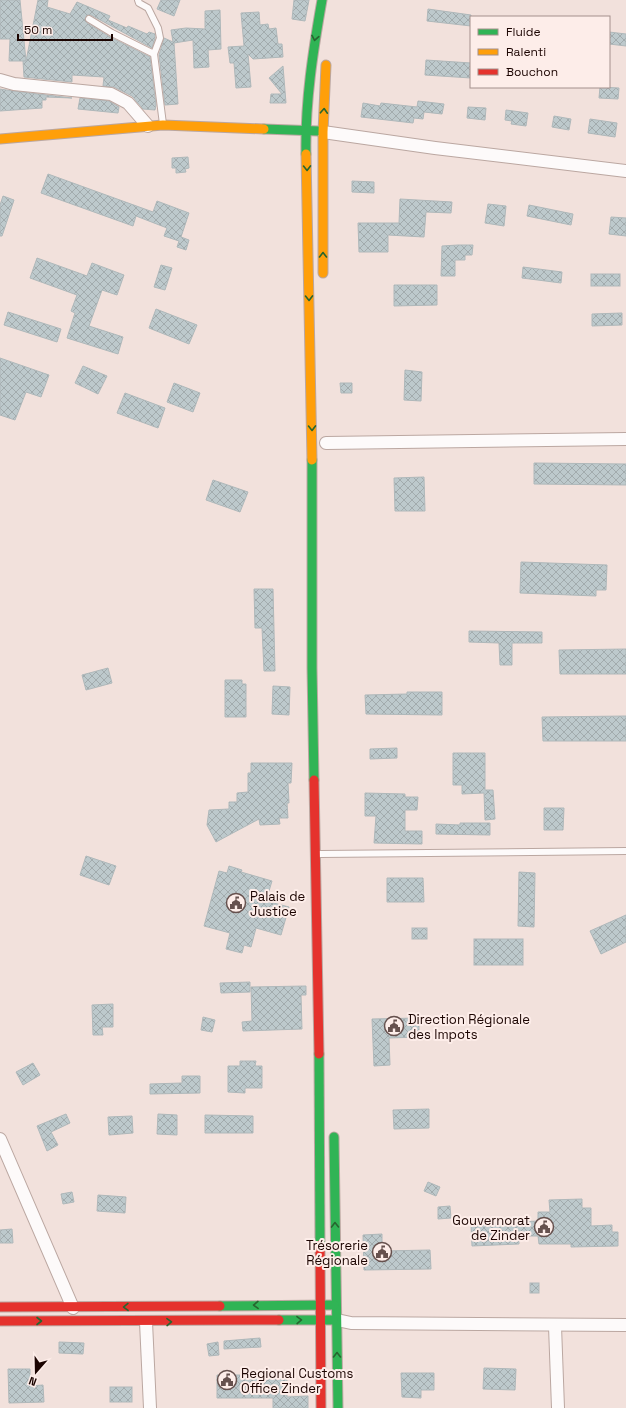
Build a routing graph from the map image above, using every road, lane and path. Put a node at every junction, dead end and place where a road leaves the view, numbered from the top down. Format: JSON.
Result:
{"nodes":[{"id":1,"x":138,"y":0,"type":"edge"},
{"id":2,"x":322,"y":0,"type":"edge"},
{"id":3,"x":89,"y":19,"type":"dead end"},
{"id":4,"x":154,"y":54,"type":"junction"},
{"id":5,"x":327,"y":58,"type":"dead end"},
{"id":6,"x":0,"y":80,"type":"edge"},
{"id":7,"x":163,"y":125,"type":"junction"},
{"id":8,"x":148,"y":126,"type":"junction"},
{"id":9,"x":306,"y":130,"type":"junction"},
{"id":10,"x":323,"y":132,"type":"junction"},
{"id":11,"x":0,"y":138,"type":"edge"},
{"id":12,"x":626,"y":171,"type":"edge"},
{"id":13,"x":323,"y":280,"type":"dead end"},
{"id":14,"x":626,"y":439,"type":"edge"},
{"id":15,"x":326,"y":443,"type":"dead end"},
{"id":16,"x":626,"y":851,"type":"edge"},
{"id":17,"x":316,"y":854,"type":"junction"},
{"id":18,"x":333,"y":1124,"type":"dead end"},
{"id":19,"x":0,"y":1139,"type":"edge"},
{"id":20,"x":319,"y":1305,"type":"junction"},
{"id":21,"x":337,"y":1305,"type":"junction"},
{"id":22,"x":0,"y":1307,"type":"edge"},
{"id":23,"x":73,"y":1308,"type":"junction"},
{"id":24,"x":320,"y":1320,"type":"junction"},
{"id":25,"x":337,"y":1320,"type":"junction"},
{"id":26,"x":0,"y":1321,"type":"edge"},
{"id":27,"x":146,"y":1322,"type":"junction"},
{"id":28,"x":351,"y":1323,"type":"junction"},
{"id":29,"x":626,"y":1325,"type":"edge"},
{"id":30,"x":555,"y":1326,"type":"junction"},
{"id":31,"x":150,"y":1408,"type":"edge"},
{"id":32,"x":321,"y":1408,"type":"edge"},
{"id":33,"x":338,"y":1408,"type":"edge"},
{"id":34,"x":558,"y":1408,"type":"edge"}],
"edges":[{"from":1,"to":4,"type":"lane"},
{"from":2,"to":9,"type":"main road","one_way":true},
{"from":3,"to":4,"type":"lane"},
{"from":4,"to":7,"type":"lane"},
{"from":10,"to":5,"type":"main road","one_way":true},
{"from":6,"to":8,"type":"street"},
{"from":7,"to":8,"type":"main road"},
{"from":7,"to":9,"type":"main road"},
{"from":8,"to":11,"type":"main road"},
{"from":9,"to":10,"type":"main road"},
{"from":9,"to":17,"type":"main road","one_way":true},
{"from":10,"to":12,"type":"street"},
{"from":13,"to":10,"type":"main road","one_way":true},
{"from":14,"to":15,"type":"street"},
{"from":16,"to":17,"type":"lane"},
{"from":17,"to":20,"type":"main road"},
{"from":21,"to":18,"type":"main road","one_way":true},
{"from":19,"to":23,"type":"street"},
{"from":20,"to":21,"type":"main road"},
{"from":20,"to":23,"type":"main road","one_way":true},
{"from":20,"to":24,"type":"main road"},
{"from":21,"to":25,"type":"main road"},
{"from":21,"to":28,"type":"street"},
{"from":22,"to":23,"type":"main road"},
{"from":24,"to":25,"type":"main road"},
{"from":27,"to":24,"type":"main road","one_way":true},
{"from":24,"to":32,"type":"main road"},
{"from":25,"to":28,"type":"street"},
{"from":33,"to":25,"type":"main road","one_way":true},
{"from":26,"to":27,"type":"main road","one_way":true},
{"from":27,"to":31,"type":"street"},
{"from":28,"to":30,"type":"street"},
{"from":29,"to":30,"type":"street"},
{"from":30,"to":34,"type":"street"}]}
